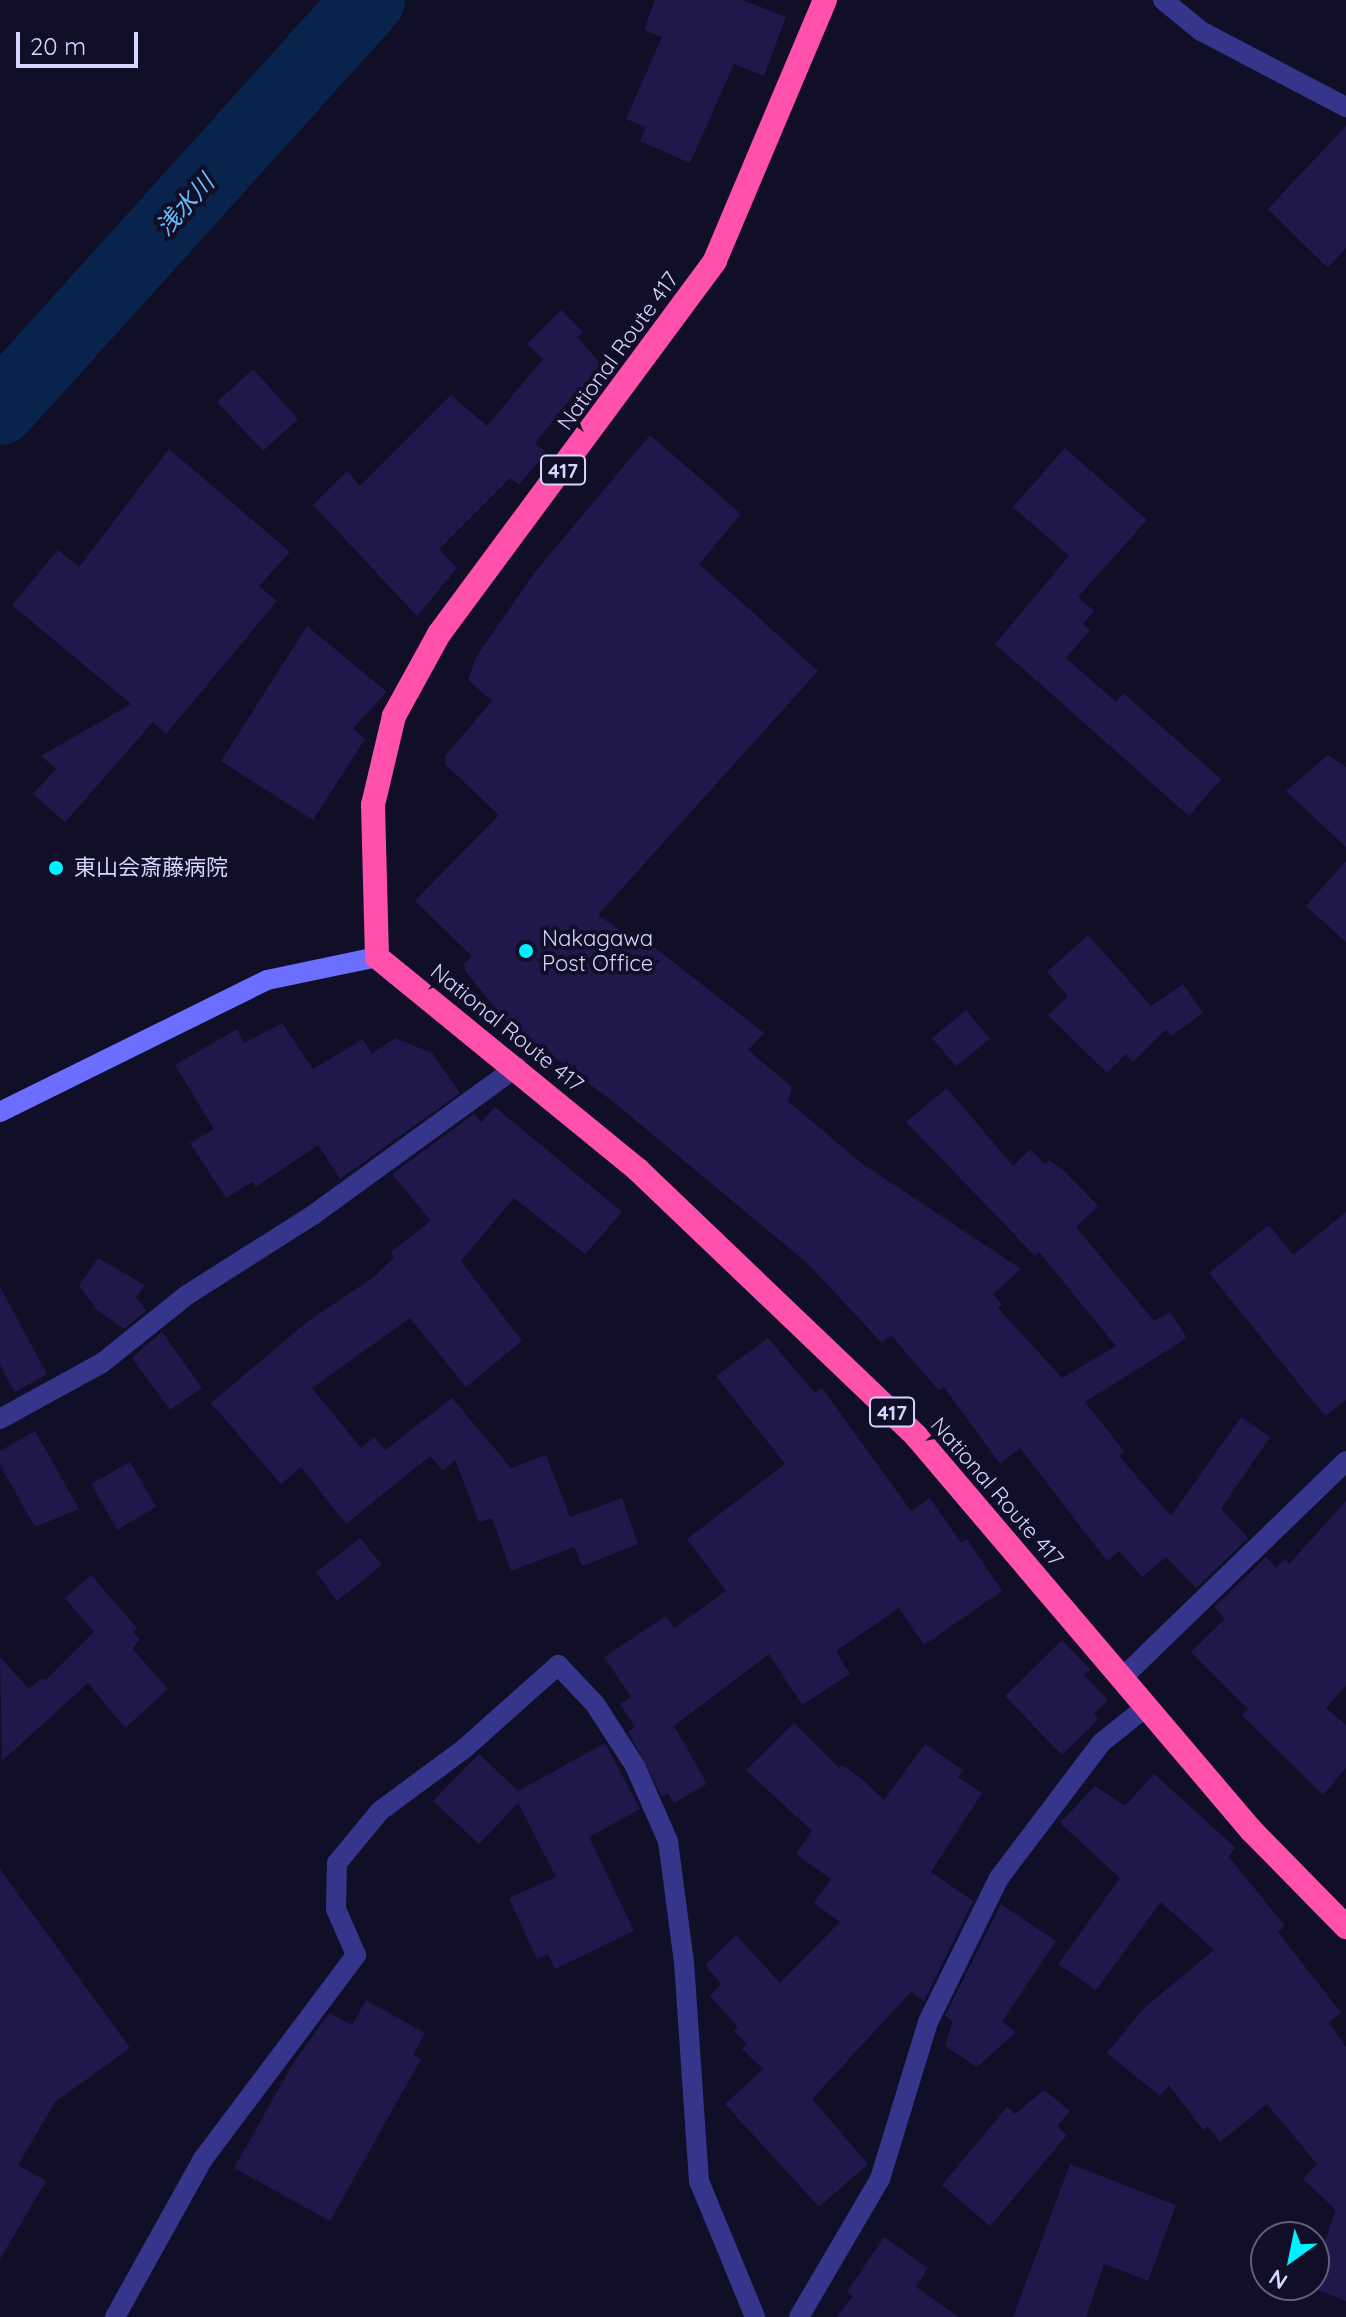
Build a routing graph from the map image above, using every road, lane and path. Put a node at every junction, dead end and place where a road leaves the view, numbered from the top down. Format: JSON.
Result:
{"nodes":[{"id":1,"x":825,"y":0,"type":"edge"},
{"id":2,"x":1163,"y":0,"type":"edge"},
{"id":3,"x":1346,"y":107,"type":"edge"},
{"id":4,"x":377,"y":957,"type":"junction"},
{"id":5,"x":517,"y":1067,"type":"junction"},
{"id":6,"x":0,"y":1112,"type":"edge"},
{"id":7,"x":0,"y":1419,"type":"edge"},
{"id":8,"x":1346,"y":1461,"type":"edge"},
{"id":9,"x":1121,"y":1679,"type":"junction"},
{"id":10,"x":1146,"y":1707,"type":"junction"},
{"id":11,"x":1346,"y":1927,"type":"edge"},
{"id":12,"x":115,"y":2317,"type":"edge"},
{"id":13,"x":755,"y":2317,"type":"edge"},
{"id":14,"x":799,"y":2317,"type":"edge"}],
"edges":[{"from":1,"to":4,"type":"highway","name":"National Route 417","number":"417"},
{"from":2,"to":3,"type":"street"},
{"from":4,"to":5,"type":"highway","name":"National Route 417","number":"417"},
{"from":4,"to":6,"type":"street"},
{"from":5,"to":7,"type":"street"},
{"from":5,"to":9,"type":"highway","name":"National Route 417","number":"417"},
{"from":8,"to":9,"type":"street"},
{"from":9,"to":10,"type":"highway","name":"National Route 417","number":"417"},
{"from":10,"to":11,"type":"highway","name":"National Route 417","number":"417"},
{"from":10,"to":14,"type":"street"},
{"from":12,"to":13,"type":"street"}]}
